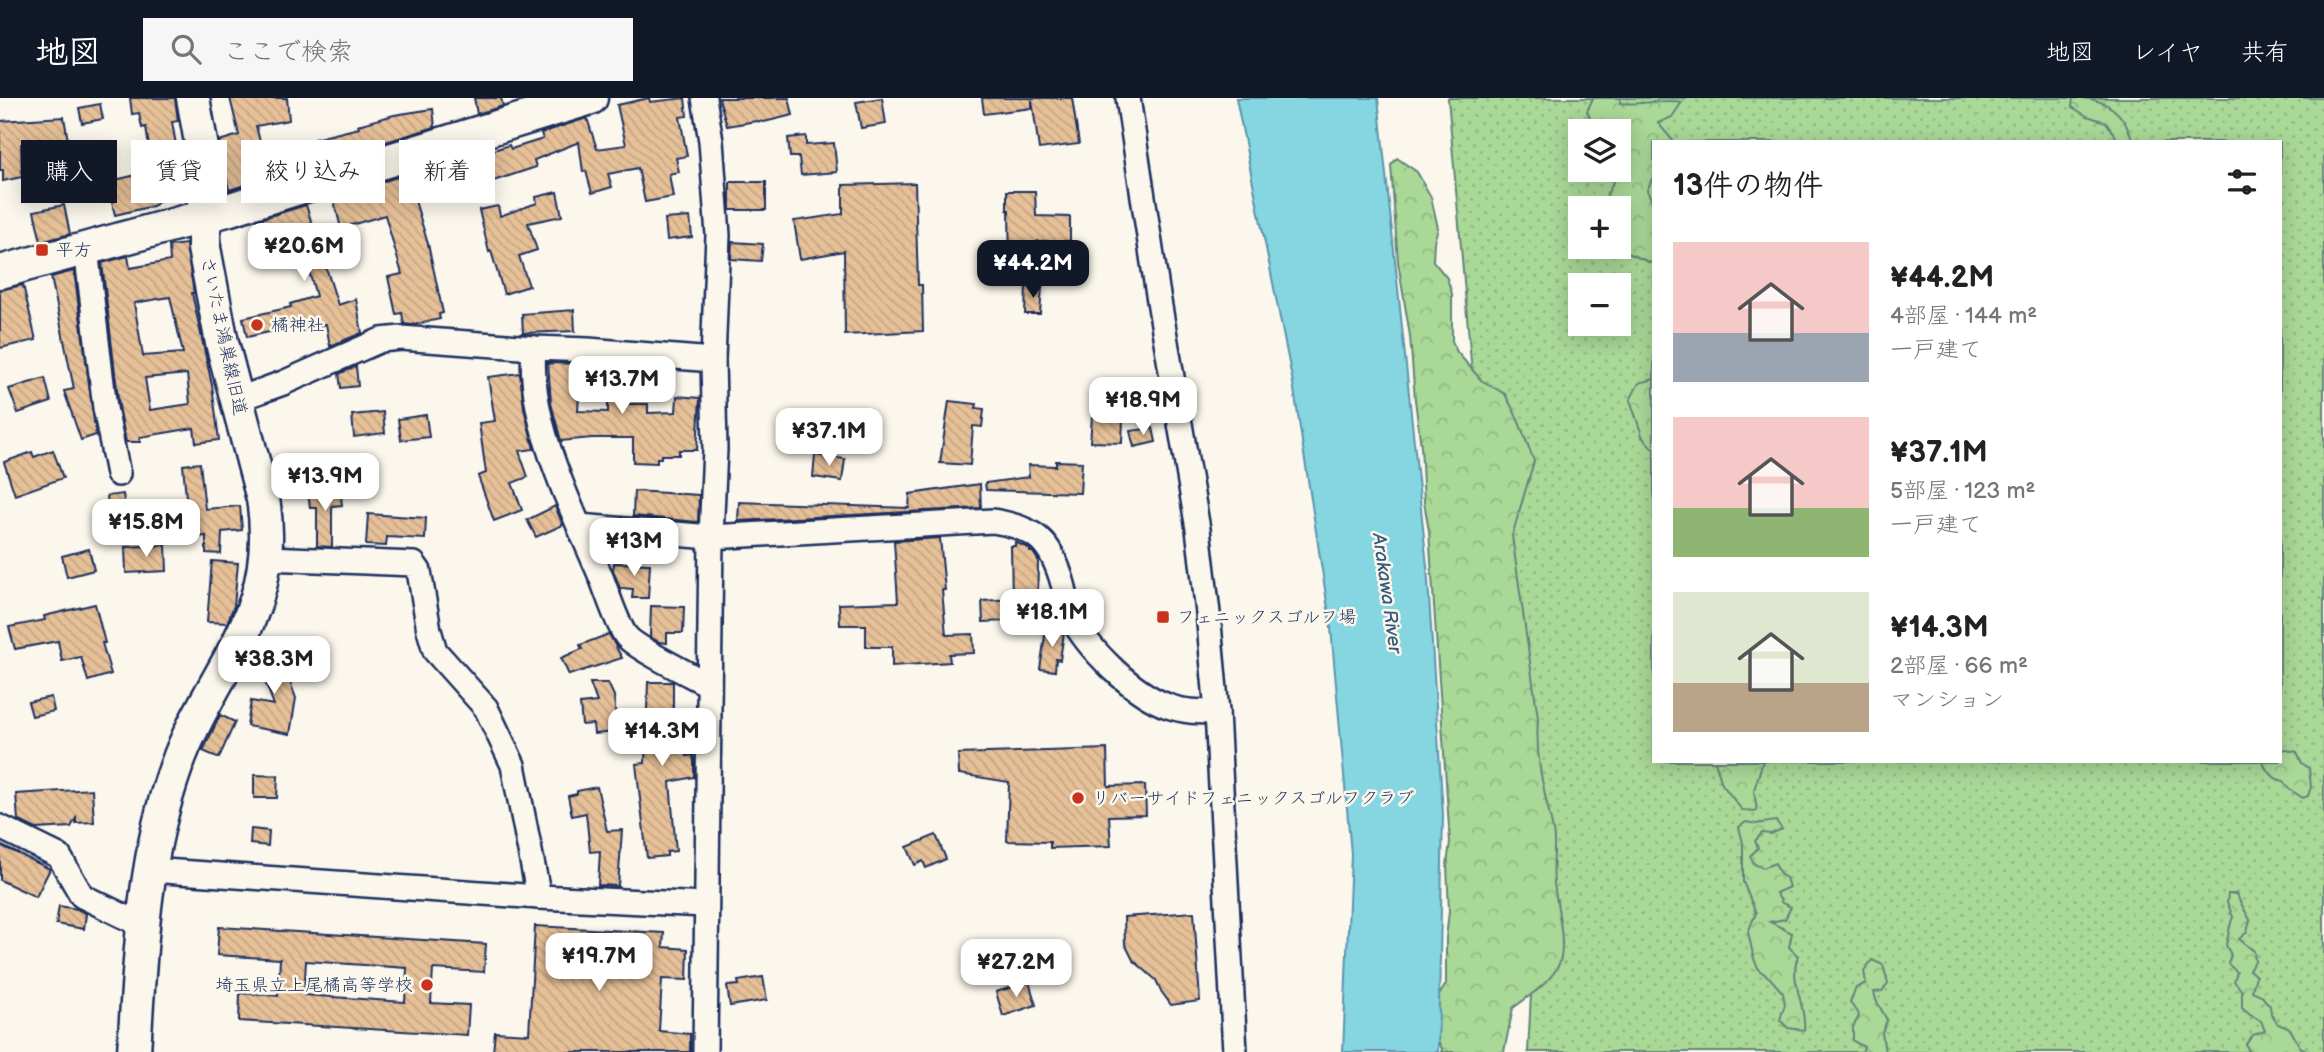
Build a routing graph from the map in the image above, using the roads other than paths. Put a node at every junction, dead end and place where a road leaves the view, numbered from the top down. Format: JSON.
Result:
{"nodes":[{"id":1,"x":193,"y":98,"type":"edge"},
{"id":2,"x":590,"y":98,"type":"edge"},
{"id":3,"x":704,"y":98,"type":"edge"},
{"id":4,"x":1128,"y":98,"type":"edge"},
{"id":5,"x":204,"y":217,"type":"junction"},
{"id":6,"x":86,"y":249,"type":"junction"},
{"id":7,"x":0,"y":272,"type":"edge"},
{"id":8,"x":534,"y":348,"type":"junction"},
{"id":9,"x":713,"y":360,"type":"junction"},
{"id":10,"x":236,"y":400,"type":"junction"},
{"id":11,"x":118,"y":474,"type":"dead end"},
{"id":12,"x":579,"y":526,"type":"junction"},
{"id":13,"x":711,"y":537,"type":"junction"},
{"id":14,"x":267,"y":558,"type":"junction"},
{"id":15,"x":709,"y":685,"type":"junction"},
{"id":16,"x":1217,"y":712,"type":"junction"},
{"id":17,"x":0,"y":827,"type":"edge"},
{"id":18,"x":150,"y":870,"type":"junction"},
{"id":19,"x":539,"y":897,"type":"junction"},
{"id":20,"x":706,"y":905,"type":"junction"},
{"id":21,"x":142,"y":925,"type":"junction"},
{"id":22,"x":134,"y":1052,"type":"edge"},
{"id":23,"x":705,"y":1052,"type":"edge"},
{"id":24,"x":1235,"y":1052,"type":"edge"}],
"edges":[{"from":1,"to":5,"type":"street","name":"さいたま鴻巣線旧道"},
{"from":2,"to":5,"type":"street"},
{"from":3,"to":9,"type":"street"},
{"from":4,"to":16,"type":"street"},
{"from":5,"to":6,"type":"street"},
{"from":5,"to":10,"type":"street","name":"さいたま鴻巣線旧道"},
{"from":6,"to":7,"type":"street"},
{"from":6,"to":11,"type":"street"},
{"from":8,"to":9,"type":"street"},
{"from":8,"to":10,"type":"street"},
{"from":8,"to":12,"type":"street"},
{"from":9,"to":13,"type":"street"},
{"from":10,"to":14,"type":"street","name":"さいたま鴻巣線旧道"},
{"from":12,"to":13,"type":"street"},
{"from":12,"to":15,"type":"street"},
{"from":13,"to":15,"type":"street"},
{"from":13,"to":16,"type":"street"},
{"from":14,"to":18,"type":"street","name":"さいたま鴻巣線旧道"},
{"from":14,"to":19,"type":"street"},
{"from":15,"to":20,"type":"street"},
{"from":16,"to":24,"type":"street"},
{"from":17,"to":21,"type":"street"},
{"from":18,"to":19,"type":"street"},
{"from":18,"to":21,"type":"street","name":"さいたま鴻巣線旧道"},
{"from":19,"to":20,"type":"street"},
{"from":20,"to":23,"type":"street"},
{"from":21,"to":22,"type":"street","name":"さいたま鴻巣線旧道"}]}
